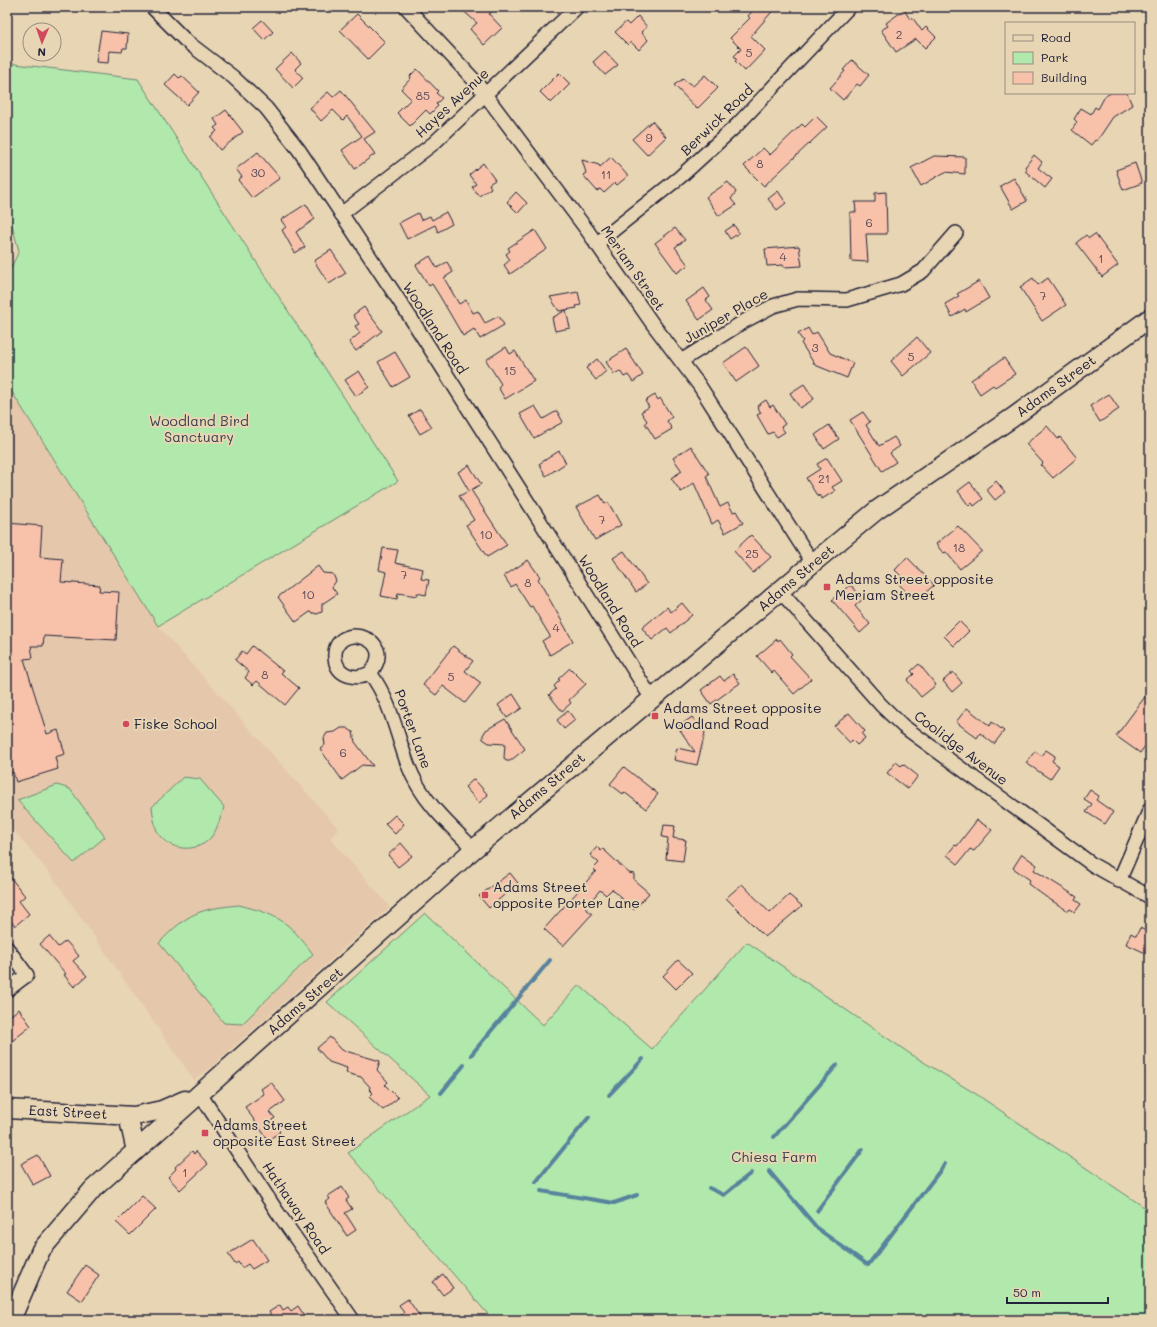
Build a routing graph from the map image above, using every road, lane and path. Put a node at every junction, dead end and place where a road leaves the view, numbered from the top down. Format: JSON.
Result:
{"nodes":[{"id":1,"x":152,"y":7,"type":"edge"},
{"id":2,"x":406,"y":7,"type":"edge"},
{"id":3,"x":577,"y":7,"type":"edge"},
{"id":4,"x":849,"y":7,"type":"edge"},
{"id":5,"x":485,"y":94,"type":"junction"},
{"id":6,"x":341,"y":214,"type":"junction"},
{"id":7,"x":956,"y":233,"type":"dead end"},
{"id":8,"x":596,"y":244,"type":"junction"},
{"id":9,"x":1150,"y":318,"type":"edge"},
{"id":10,"x":681,"y":360,"type":"junction"},
{"id":11,"x":814,"y":562,"type":"junction"},
{"id":12,"x":780,"y":591,"type":"junction"},
{"id":13,"x":370,"y":673,"type":"dead end"},
{"id":14,"x":652,"y":699,"type":"junction"},
{"id":15,"x":1150,"y":809,"type":"edge"},
{"id":16,"x":474,"y":849,"type":"junction"},
{"id":17,"x":1119,"y":881,"type":"junction"},
{"id":18,"x":1150,"y":897,"type":"edge"},
{"id":19,"x":7,"y":948,"type":"edge"},
{"id":20,"x":7,"y":990,"type":"edge"},
{"id":21,"x":200,"y":1094,"type":"junction"},
{"id":22,"x":7,"y":1109,"type":"edge"},
{"id":23,"x":128,"y":1116,"type":"junction"},
{"id":24,"x":136,"y":1151,"type":"junction"},
{"id":25,"x":11,"y":1320,"type":"edge"},
{"id":26,"x":353,"y":1320,"type":"edge"}],
"edges":[{"from":1,"to":6,"type":"street","name":"Woodland Road"},
{"from":2,"to":5,"type":"street","name":"Meriam Street"},
{"from":3,"to":5,"type":"street","name":"Hayes Avenue"},
{"from":4,"to":8,"type":"street","name":"Berwick Road"},
{"from":5,"to":6,"type":"street","name":"Hayes Avenue"},
{"from":5,"to":8,"type":"street","name":"Meriam Street"},
{"from":6,"to":14,"type":"street","name":"Woodland Road"},
{"from":7,"to":10,"type":"street","name":"Juniper Place"},
{"from":8,"to":10,"type":"street","name":"Meriam Street"},
{"from":9,"to":11,"type":"main road","name":"Adams Street"},
{"from":10,"to":11,"type":"street","name":"Meriam Street"},
{"from":11,"to":12,"type":"main road","name":"Adams Street"},
{"from":12,"to":14,"type":"main road","name":"Adams Street"},
{"from":12,"to":17,"type":"street","name":"Coolidge Avenue"},
{"from":13,"to":16,"type":"street","name":"Porter Lane"},
{"from":14,"to":16,"type":"main road","name":"Adams Street"},
{"from":15,"to":17,"type":"street"},
{"from":16,"to":21,"type":"main road","name":"Adams Street"},
{"from":17,"to":18,"type":"street","name":"Coolidge Avenue"},
{"from":19,"to":20,"type":"street"},
{"from":21,"to":23,"type":"main road","name":"East Street"},
{"from":21,"to":24,"type":"main road","name":"Adams Street"},
{"from":21,"to":26,"type":"street","name":"Hathaway Road"},
{"from":22,"to":23,"type":"main road","name":"East Street"},
{"from":23,"to":24,"type":"main road"},
{"from":24,"to":25,"type":"main road","name":"Adams Street"}]}
